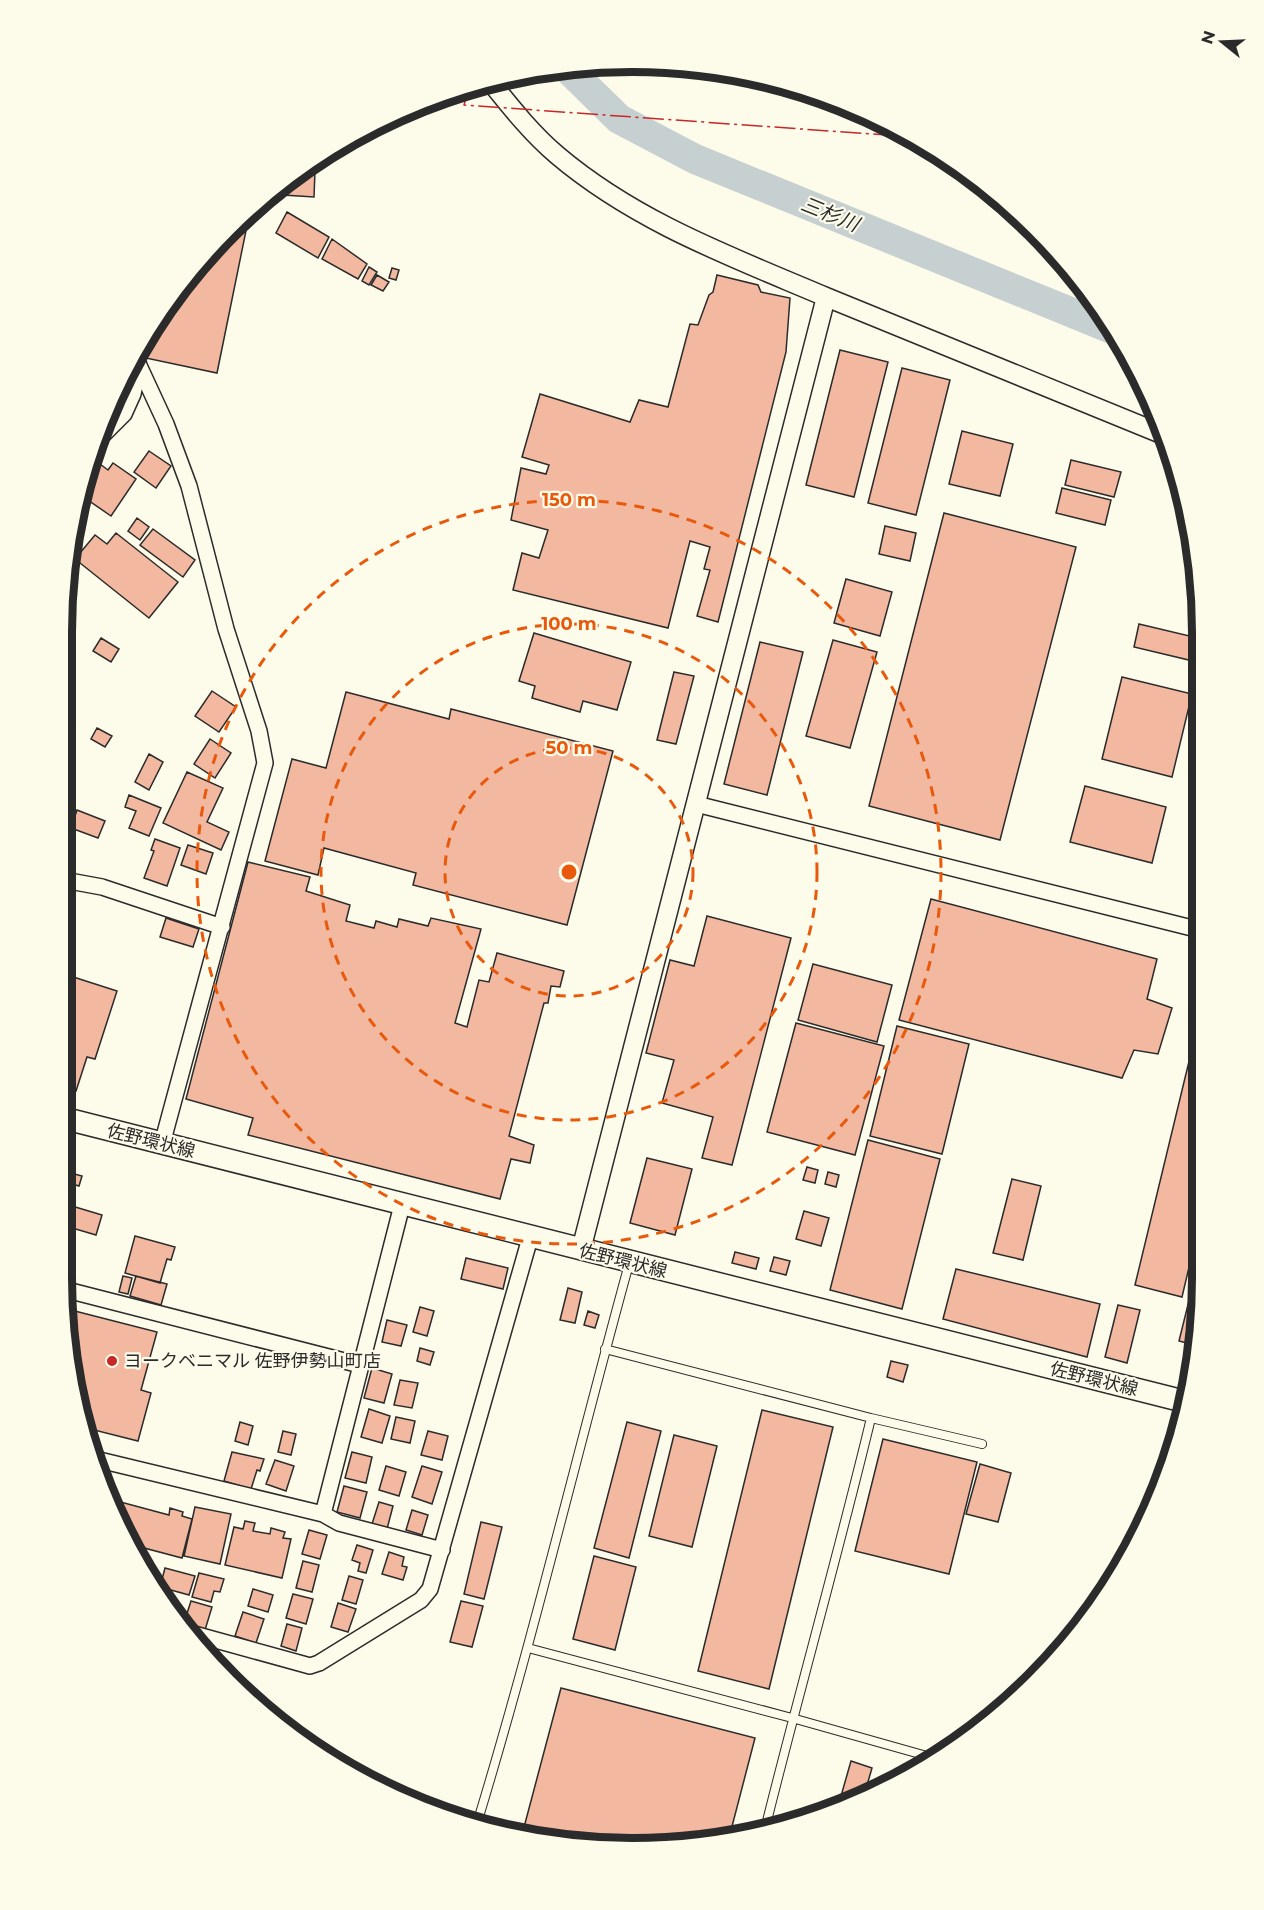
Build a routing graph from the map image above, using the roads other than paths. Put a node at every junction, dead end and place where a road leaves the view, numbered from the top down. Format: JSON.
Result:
{"nodes":[{"id":1,"x":496,"y":89,"type":"edge"},
{"id":2,"x":826,"y":297,"type":"junction"},
{"id":3,"x":139,"y":366,"type":"edge"},
{"id":4,"x":135,"y":374,"type":"edge"},
{"id":5,"x":112,"y":426,"type":"edge"},
{"id":6,"x":1154,"y":431,"type":"edge"},
{"id":7,"x":696,"y":804,"type":"junction"},
{"id":8,"x":72,"y":881,"type":"edge"},
{"id":9,"x":222,"y":927,"type":"junction"},
{"id":10,"x":1192,"y":928,"type":"edge"},
{"id":11,"x":72,"y":1121,"type":"edge"},
{"id":12,"x":162,"y":1144,"type":"junction"},
{"id":13,"x":402,"y":1205,"type":"junction"},
{"id":14,"x":530,"y":1238,"type":"junction"},
{"id":15,"x":581,"y":1250,"type":"junction"},
{"id":16,"x":629,"y":1262,"type":"junction"},
{"id":17,"x":72,"y":1291,"type":"edge"},
{"id":18,"x":605,"y":1349,"type":"junction"},
{"id":19,"x":360,"y":1365,"type":"junction"},
{"id":20,"x":1178,"y":1400,"type":"edge"},
{"id":21,"x":871,"y":1418,"type":"junction"},
{"id":22,"x":982,"y":1444,"type":"dead end"},
{"id":23,"x":103,"y":1461,"type":"edge"},
{"id":24,"x":322,"y":1514,"type":"junction"},
{"id":25,"x":442,"y":1550,"type":"junction"},
{"id":26,"x":202,"y":1636,"type":"edge"},
{"id":27,"x":528,"y":1648,"type":"junction"},
{"id":28,"x":792,"y":1718,"type":"junction"},
{"id":29,"x":925,"y":1755,"type":"edge"},
{"id":30,"x":479,"y":1816,"type":"edge"},
{"id":31,"x":767,"y":1821,"type":"edge"}],
"edges":[{"from":1,"to":2,"type":"street"},
{"from":2,"to":6,"type":"street"},
{"from":2,"to":7,"type":"street"},
{"from":3,"to":9,"type":"street"},
{"from":4,"to":5,"type":"street"},
{"from":7,"to":10,"type":"street"},
{"from":7,"to":15,"type":"street"},
{"from":8,"to":9,"type":"street"},
{"from":9,"to":12,"type":"street"},
{"from":11,"to":12,"type":"main road","name":"佐野環状線"},
{"from":12,"to":13,"type":"main road","name":"佐野環状線"},
{"from":13,"to":14,"type":"main road","name":"佐野環状線"},
{"from":13,"to":19,"type":"street"},
{"from":14,"to":15,"type":"main road","name":"佐野環状線"},
{"from":14,"to":25,"type":"street"},
{"from":15,"to":16,"type":"main road","name":"佐野環状線"},
{"from":16,"to":18,"type":"lane"},
{"from":16,"to":20,"type":"main road","name":"佐野環状線"},
{"from":17,"to":19,"type":"street"},
{"from":18,"to":21,"type":"lane"},
{"from":18,"to":27,"type":"lane"},
{"from":19,"to":24,"type":"street"},
{"from":21,"to":22,"type":"lane"},
{"from":21,"to":28,"type":"lane"},
{"from":23,"to":24,"type":"street"},
{"from":24,"to":25,"type":"street"},
{"from":25,"to":26,"type":"street"},
{"from":27,"to":28,"type":"lane"},
{"from":27,"to":30,"type":"lane"},
{"from":28,"to":29,"type":"lane"},
{"from":28,"to":31,"type":"lane"}]}
